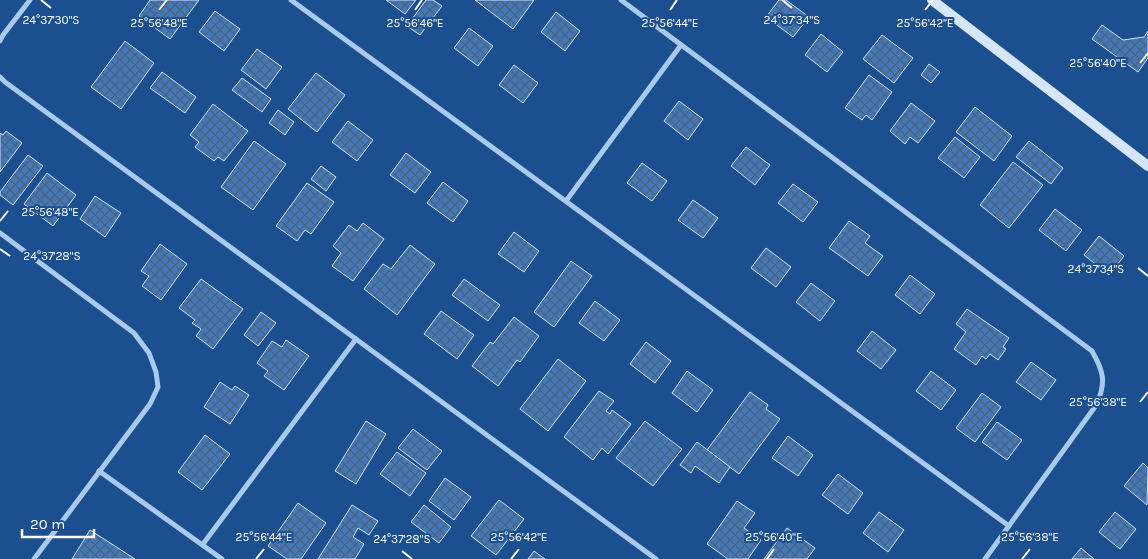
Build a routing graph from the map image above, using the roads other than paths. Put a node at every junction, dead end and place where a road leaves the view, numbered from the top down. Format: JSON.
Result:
{"nodes":[{"id":1,"x":30,"y":0,"type":"edge"},
{"id":2,"x":292,"y":0,"type":"edge"},
{"id":3,"x":621,"y":0,"type":"edge"},
{"id":4,"x":932,"y":0,"type":"edge"},
{"id":5,"x":0,"y":41,"type":"edge"},
{"id":6,"x":681,"y":45,"type":"junction"},
{"id":7,"x":0,"y":77,"type":"edge"},
{"id":8,"x":1148,"y":166,"type":"edge"},
{"id":9,"x":566,"y":201,"type":"junction"},
{"id":10,"x":0,"y":233,"type":"edge"},
{"id":11,"x":356,"y":338,"type":"junction"},
{"id":12,"x":99,"y":471,"type":"junction"},
{"id":13,"x":1009,"y":526,"type":"junction"},
{"id":14,"x":203,"y":544,"type":"junction"},
{"id":15,"x":34,"y":559,"type":"edge"},
{"id":16,"x":222,"y":559,"type":"edge"},
{"id":17,"x":656,"y":559,"type":"edge"},
{"id":18,"x":985,"y":559,"type":"edge"}],
"edges":[{"from":1,"to":5,"type":"street"},
{"from":2,"to":9,"type":"street"},
{"from":3,"to":6,"type":"street"},
{"from":4,"to":8,"type":"street"},
{"from":6,"to":9,"type":"street"},
{"from":6,"to":13,"type":"street"},
{"from":7,"to":11,"type":"street"},
{"from":9,"to":13,"type":"street"},
{"from":10,"to":12,"type":"street"},
{"from":11,"to":14,"type":"street"},
{"from":11,"to":17,"type":"street"},
{"from":12,"to":14,"type":"street"},
{"from":12,"to":15,"type":"street"},
{"from":13,"to":18,"type":"street"},
{"from":14,"to":16,"type":"street"}]}
